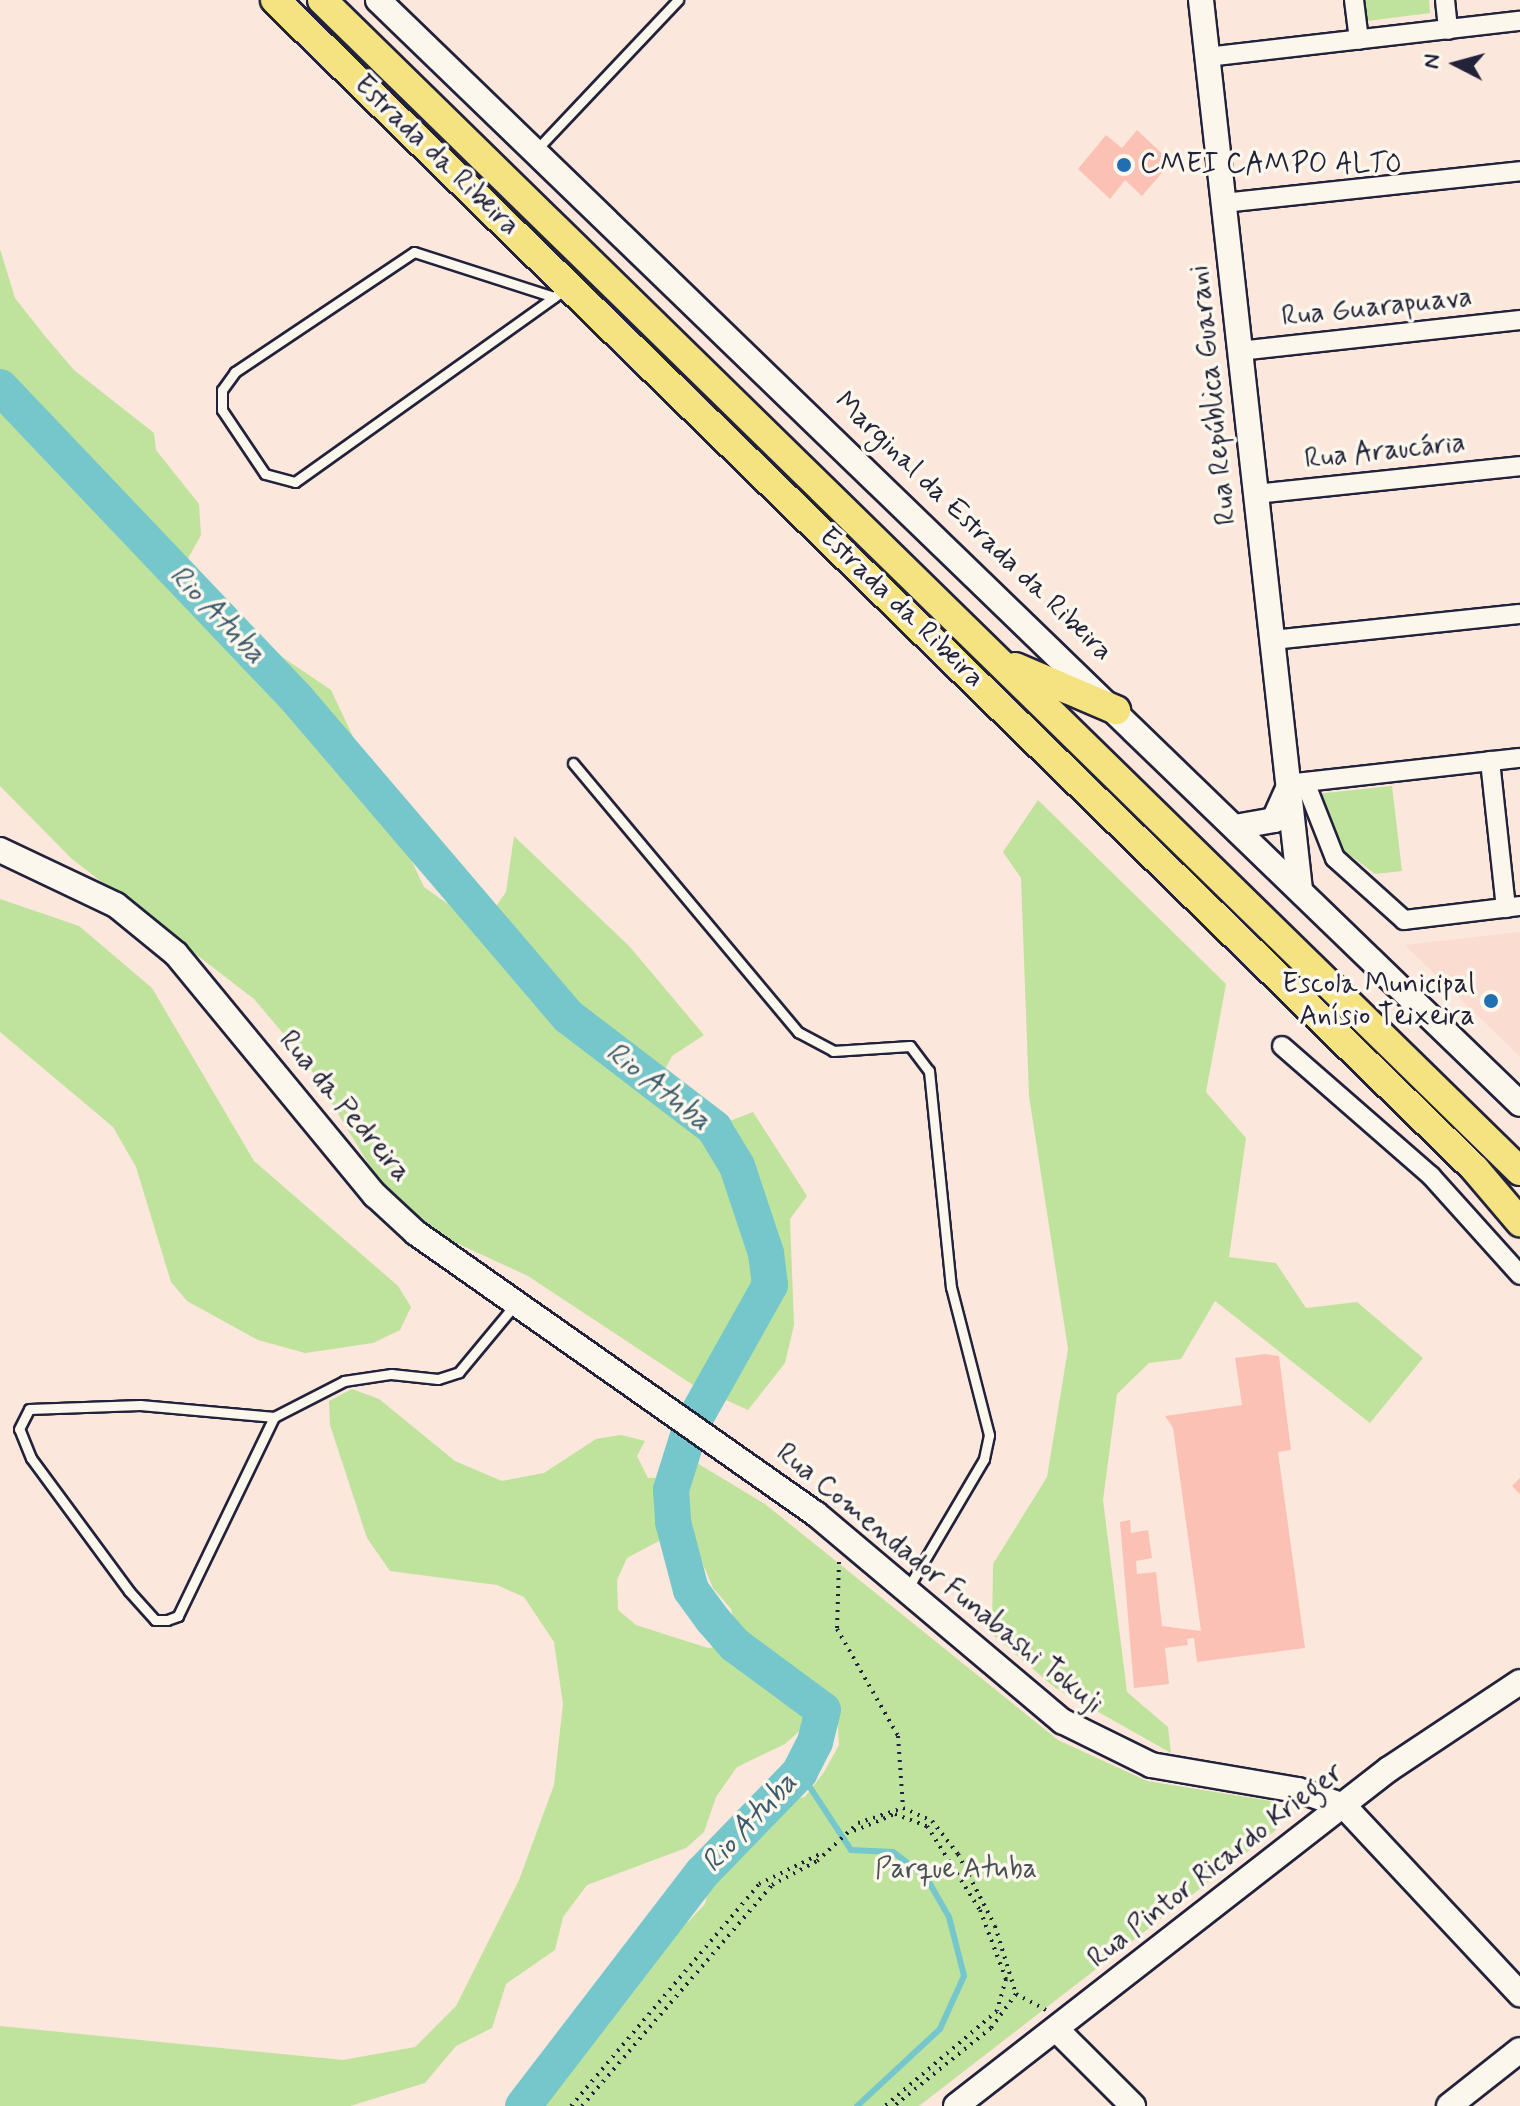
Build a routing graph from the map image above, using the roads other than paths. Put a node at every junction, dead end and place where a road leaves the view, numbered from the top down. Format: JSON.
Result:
{"nodes":[{"id":1,"x":275,"y":0,"type":"edge"},
{"id":2,"x":322,"y":0,"type":"edge"},
{"id":3,"x":378,"y":0,"type":"edge"},
{"id":4,"x":678,"y":0,"type":"edge"},
{"id":5,"x":1201,"y":0,"type":"edge"},
{"id":6,"x":1354,"y":0,"type":"edge"},
{"id":7,"x":1445,"y":0,"type":"edge"},
{"id":8,"x":1520,"y":21,"type":"edge"},
{"id":9,"x":1448,"y":30,"type":"junction"},
{"id":10,"x":1359,"y":40,"type":"junction"},
{"id":11,"x":1207,"y":57,"type":"junction"},
{"id":12,"x":538,"y":148,"type":"junction"},
{"id":13,"x":1520,"y":171,"type":"edge"},
{"id":14,"x":1223,"y":203,"type":"junction"},
{"id":15,"x":562,"y":292,"type":"junction"},
{"id":16,"x":1520,"y":320,"type":"edge"},
{"id":17,"x":1239,"y":351,"type":"junction"},
{"id":18,"x":1520,"y":466,"type":"edge"},
{"id":19,"x":1255,"y":494,"type":"junction"},
{"id":20,"x":1520,"y":614,"type":"edge"},
{"id":21,"x":1272,"y":640,"type":"junction"},
{"id":22,"x":1000,"y":660,"type":"junction"},
{"id":23,"x":1116,"y":710,"type":"junction"},
{"id":24,"x":1520,"y":758,"type":"edge"},
{"id":25,"x":1490,"y":761,"type":"junction"},
{"id":26,"x":573,"y":763,"type":"dead end"},
{"id":27,"x":1296,"y":783,"type":"junction"},
{"id":28,"x":1235,"y":827,"type":"junction"},
{"id":29,"x":0,"y":850,"type":"edge"},
{"id":30,"x":1300,"y":889,"type":"junction"},
{"id":31,"x":1513,"y":907,"type":"edge"},
{"id":32,"x":1282,"y":1046,"type":"dead end"},
{"id":33,"x":1520,"y":1104,"type":"edge"},
{"id":34,"x":1484,"y":1159,"type":"junction"},
{"id":35,"x":1520,"y":1171,"type":"edge"},
{"id":36,"x":1520,"y":1179,"type":"edge"},
{"id":37,"x":1520,"y":1210,"type":"edge"},
{"id":38,"x":1520,"y":1222,"type":"edge"},
{"id":39,"x":1520,"y":1275,"type":"edge"},
{"id":40,"x":513,"y":1307,"type":"junction"},
{"id":41,"x":650,"y":1402,"type":"joint"},
{"id":42,"x":274,"y":1417,"type":"junction"},
{"id":43,"x":906,"y":1591,"type":"junction"},
{"id":44,"x":1520,"y":1682,"type":"edge"},
{"id":45,"x":1344,"y":1806,"type":"junction"},
{"id":46,"x":1520,"y":1994,"type":"edge"},
{"id":47,"x":1061,"y":2025,"type":"junction"},
{"id":48,"x":1520,"y":2050,"type":"edge"},
{"id":49,"x":956,"y":2106,"type":"edge"},
{"id":50,"x":1133,"y":2106,"type":"edge"},
{"id":51,"x":1449,"y":2106,"type":"edge"}],
"edges":[{"from":1,"to":15,"type":"main road","name":"Estrada da Ribeira"},
{"from":2,"to":22,"type":"main road","name":"Estrada da Ribeira"},
{"from":3,"to":12,"type":"main road","name":"Marginal da Estrada da Ribeira"},
{"from":4,"to":12,"type":"lane"},
{"from":5,"to":11,"type":"main road","name":"Rua República Guarani"},
{"from":6,"to":10,"type":"street"},
{"from":7,"to":9,"type":"street"},
{"from":8,"to":9,"type":"street"},
{"from":9,"to":10,"type":"street"},
{"from":10,"to":11,"type":"street"},
{"from":11,"to":14,"type":"main road","name":"Rua República Guarani"},
{"from":12,"to":23,"type":"main road","name":"Marginal da Estrada da Ribeira"},
{"from":13,"to":14,"type":"street"},
{"from":14,"to":17,"type":"main road","name":"Rua República Guarani"},
{"from":15,"to":15,"type":"lane"},
{"from":15,"to":34,"type":"main road","name":"Estrada da Ribeira"},
{"from":16,"to":17,"type":"street","name":"Rua Guarapuava"},
{"from":17,"to":19,"type":"main road","name":"Rua República Guarani"},
{"from":18,"to":19,"type":"street","name":"Rua Araucária"},
{"from":19,"to":21,"type":"main road","name":"Rua República Guarani"},
{"from":20,"to":21,"type":"street"},
{"from":21,"to":27,"type":"main road","name":"Rua República Guarani"},
{"from":22,"to":23,"type":"main road"},
{"from":22,"to":34,"type":"main road","name":"Estrada da Ribeira"},
{"from":23,"to":28,"type":"main road","name":"Marginal da Estrada da Ribeira"},
{"from":24,"to":25,"type":"street"},
{"from":25,"to":27,"type":"street"},
{"from":25,"to":31,"type":"street"},
{"from":26,"to":43,"type":"lane"},
{"from":27,"to":28,"type":"main road","name":"Rua República Guarani"},
{"from":27,"to":30,"type":"main road","name":"Rua República Guarani"},
{"from":27,"to":31,"type":"street"},
{"from":28,"to":30,"type":"main road","name":"Marginal da Estrada da Ribeira"},
{"from":29,"to":40,"type":"main road","name":"Rua da Pedreira"},
{"from":30,"to":33,"type":"main road","name":"Marginal da Estrada da Ribeira"},
{"from":32,"to":39,"type":"street"},
{"from":34,"to":35,"type":"main road","name":"Estrada da Ribeira"},
{"from":34,"to":36,"type":"lane"},
{"from":34,"to":37,"type":"lane"},
{"from":34,"to":38,"type":"main road","name":"Estrada da Ribeira"},
{"from":40,"to":41,"type":"main road","name":"Rua da Pedreira"},
{"from":40,"to":42,"type":"lane"},
{"from":41,"to":43,"type":"main road","name":"Rua Comendador Funabashi Tokuji"},
{"from":42,"to":42,"type":"lane"},
{"from":43,"to":45,"type":"main road","name":"Rua Comendador Funabashi Tokuji"},
{"from":44,"to":45,"type":"main road","name":"Rua Pintor Ricardo Krieger"},
{"from":45,"to":46,"type":"main road"},
{"from":45,"to":47,"type":"main road","name":"Rua Pintor Ricardo Krieger"},
{"from":47,"to":49,"type":"main road","name":"Rua Pintor Ricardo Krieger"},
{"from":47,"to":50,"type":"main road"},
{"from":48,"to":51,"type":"main road"}]}
